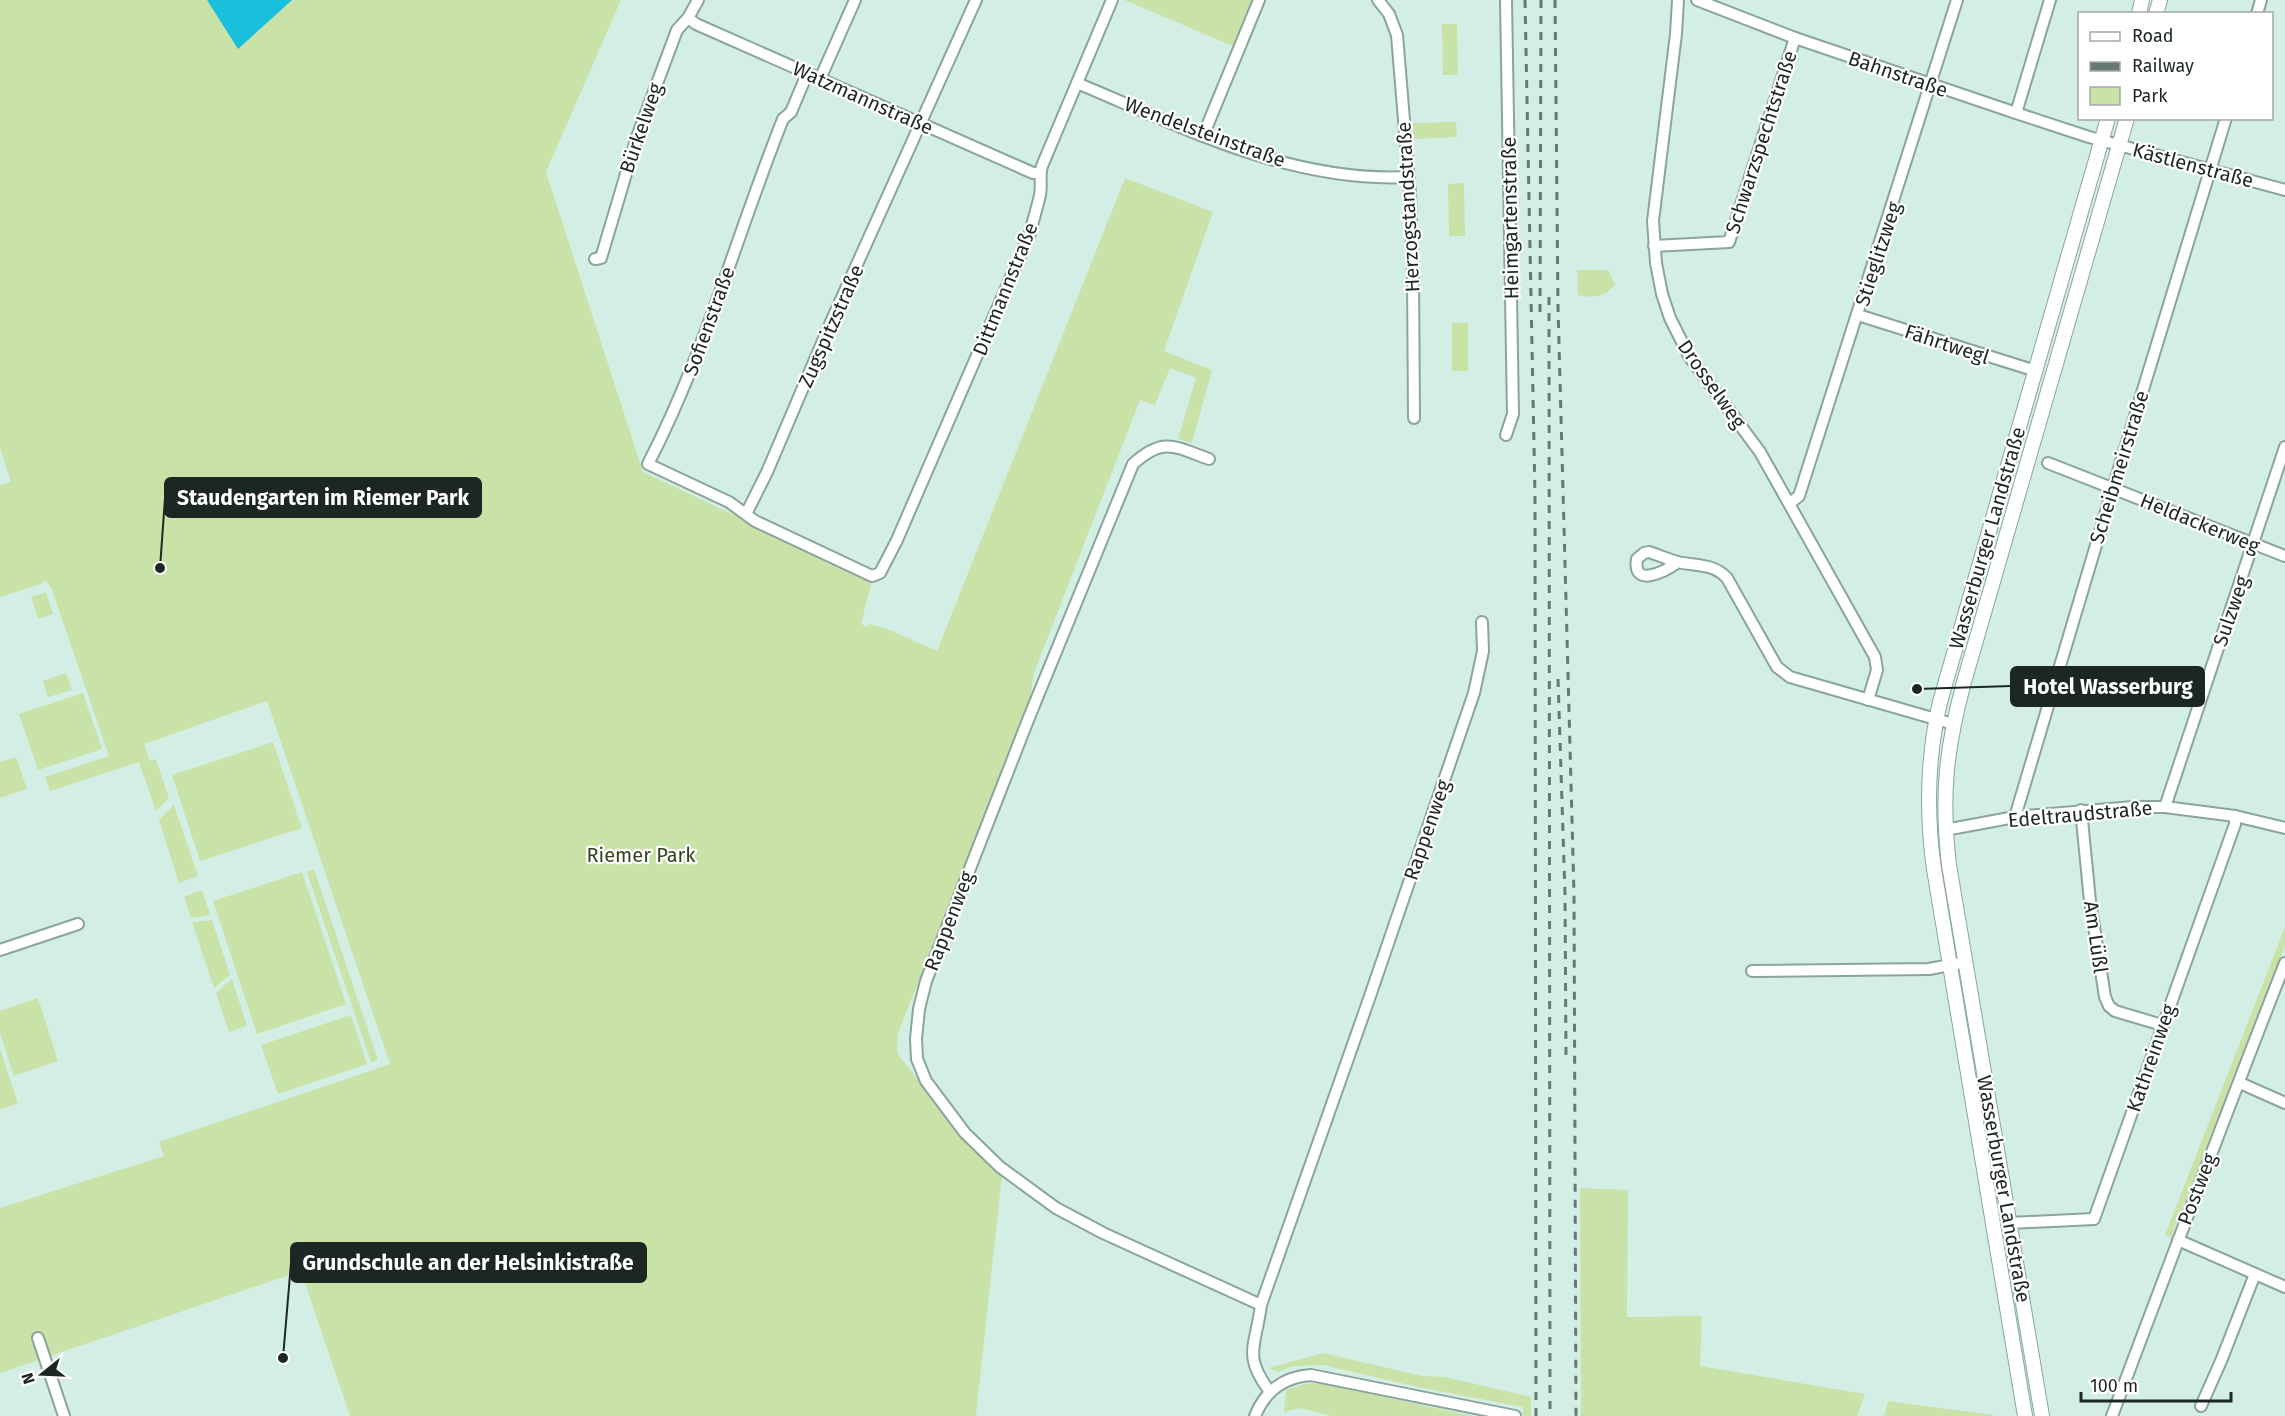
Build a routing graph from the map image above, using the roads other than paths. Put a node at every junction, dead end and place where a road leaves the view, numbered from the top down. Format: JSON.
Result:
{"nodes":[{"id":1,"x":698,"y":0,"type":"edge"},
{"id":2,"x":855,"y":0,"type":"edge"},
{"id":3,"x":976,"y":0,"type":"edge"},
{"id":4,"x":1112,"y":0,"type":"edge"},
{"id":5,"x":1259,"y":0,"type":"edge"},
{"id":6,"x":1378,"y":0,"type":"edge"},
{"id":7,"x":1506,"y":0,"type":"edge"},
{"id":8,"x":1678,"y":0,"type":"edge"},
{"id":9,"x":1697,"y":0,"type":"edge"},
{"id":10,"x":1957,"y":0,"type":"edge"},
{"id":11,"x":2050,"y":0,"type":"edge"},
{"id":12,"x":688,"y":18,"type":"junction"},
{"id":13,"x":1795,"y":38,"type":"junction"},
{"id":14,"x":807,"y":74,"type":"junction"},
{"id":15,"x":820,"y":80,"type":"junction"},
{"id":16,"x":1077,"y":82,"type":"junction"},
{"id":17,"x":1931,"y":86,"type":"junction"},
{"id":18,"x":2016,"y":113,"type":"junction"},
{"id":19,"x":2107,"y":120,"type":"edge"},
{"id":20,"x":2126,"y":120,"type":"edge"},
{"id":21,"x":2225,"y":120,"type":"edge"},
{"id":22,"x":920,"y":123,"type":"junction"},
{"id":23,"x":1203,"y":136,"type":"junction"},
{"id":24,"x":2102,"y":140,"type":"junction"},
{"id":25,"x":2119,"y":145,"type":"junction"},
{"id":26,"x":2211,"y":170,"type":"junction"},
{"id":27,"x":1040,"y":173,"type":"junction"},
{"id":28,"x":1408,"y":177,"type":"junction"},
{"id":29,"x":2285,"y":190,"type":"edge"},
{"id":30,"x":1654,"y":246,"type":"junction"},
{"id":31,"x":595,"y":259,"type":"dead end"},
{"id":32,"x":1858,"y":315,"type":"junction"},
{"id":33,"x":2036,"y":371,"type":"junction"},
{"id":34,"x":1414,"y":418,"type":"dead end"},
{"id":35,"x":1506,"y":435,"type":"dead end"},
{"id":36,"x":2285,"y":447,"type":"edge"},
{"id":37,"x":1209,"y":459,"type":"dead end"},
{"id":38,"x":2048,"y":463,"type":"dead end"},
{"id":39,"x":2113,"y":488,"type":"junction"},
{"id":40,"x":1790,"y":503,"type":"junction"},
{"id":41,"x":746,"y":514,"type":"junction"},
{"id":42,"x":2254,"y":544,"type":"junction"},
{"id":43,"x":2285,"y":556,"type":"edge"},
{"id":44,"x":1677,"y":562,"type":"dead end"},
{"id":45,"x":1482,"y":622,"type":"dead end"},
{"id":46,"x":1868,"y":700,"type":"junction"},
{"id":47,"x":1936,"y":719,"type":"junction"},
{"id":48,"x":1953,"y":724,"type":"junction"},
{"id":49,"x":2165,"y":807,"type":"junction"},
{"id":50,"x":2081,"y":810,"type":"junction"},
{"id":51,"x":2235,"y":816,"type":"junction"},
{"id":52,"x":2015,"y":817,"type":"junction"},
{"id":53,"x":2285,"y":828,"type":"edge"},
{"id":54,"x":1945,"y":830,"type":"junction"},
{"id":55,"x":78,"y":924,"type":"dead end"},
{"id":56,"x":0,"y":950,"type":"edge"},
{"id":57,"x":1966,"y":962,"type":"junction"},
{"id":58,"x":2285,"y":963,"type":"edge"},
{"id":59,"x":1950,"y":966,"type":"junction"},
{"id":60,"x":1752,"y":971,"type":"dead end"},
{"id":61,"x":2163,"y":1025,"type":"junction"},
{"id":62,"x":2240,"y":1083,"type":"junction"},
{"id":63,"x":2285,"y":1103,"type":"edge"},
{"id":64,"x":2009,"y":1223,"type":"junction"},
{"id":65,"x":2178,"y":1240,"type":"junction"},
{"id":66,"x":2255,"y":1274,"type":"junction"},
{"id":67,"x":2285,"y":1287,"type":"edge"},
{"id":68,"x":1261,"y":1305,"type":"junction"},
{"id":69,"x":38,"y":1338,"type":"dead end"},
{"id":70,"x":1270,"y":1392,"type":"junction"},
{"id":71,"x":2201,"y":1406,"type":"dead end"},
{"id":72,"x":64,"y":1416,"type":"edge"},
{"id":73,"x":1255,"y":1416,"type":"edge"},
{"id":74,"x":1515,"y":1416,"type":"edge"},
{"id":75,"x":2025,"y":1416,"type":"edge"},
{"id":76,"x":2042,"y":1416,"type":"edge"},
{"id":77,"x":2112,"y":1416,"type":"edge"}],
"edges":[{"from":1,"to":12,"type":"street","name":"Bürkelweg"},
{"from":2,"to":15,"type":"street"},
{"from":3,"to":22,"type":"street","name":"Zugspitzstraße"},
{"from":4,"to":16,"type":"street","name":"Dittmannstraße"},
{"from":5,"to":23,"type":"street"},
{"from":6,"to":28,"type":"street","name":"Herzogstandstraße"},
{"from":7,"to":35,"type":"street","name":"Heimgartenstraße"},
{"from":8,"to":30,"type":"street","name":"Drosselweg"},
{"from":9,"to":13,"type":"street","name":"Bahnstraße"},
{"from":10,"to":17,"type":"street","name":"Stieglitzweg"},
{"from":11,"to":18,"type":"street"},
{"from":12,"to":14,"type":"street","name":"Watzmannstraße"},
{"from":12,"to":31,"type":"street","name":"Bürkelweg"},
{"from":13,"to":17,"type":"street","name":"Bahnstraße"},
{"from":13,"to":30,"type":"street","name":"Schwarzspechtstraße"},
{"from":14,"to":15,"type":"street","name":"Watzmannstraße"},
{"from":14,"to":41,"type":"street","name":"Sofienstraße"},
{"from":15,"to":22,"type":"street","name":"Watzmannstraße"},
{"from":16,"to":23,"type":"street","name":"Wendelsteinstraße"},
{"from":16,"to":27,"type":"street","name":"Dittmannstraße"},
{"from":17,"to":18,"type":"street","name":"Bahnstraße"},
{"from":17,"to":32,"type":"street","name":"Stieglitzweg"},
{"from":18,"to":24,"type":"street","name":"Bahnstraße"},
{"from":19,"to":24,"type":"main road","name":"Wasserburger Landstraße"},
{"from":20,"to":25,"type":"main road","name":"Wasserburger Landstraße"},
{"from":21,"to":26,"type":"street","name":"Scheibmeirstraße"},
{"from":22,"to":27,"type":"street","name":"Watzmannstraße"},
{"from":22,"to":41,"type":"street","name":"Zugspitzstraße"},
{"from":23,"to":28,"type":"street","name":"Wendelsteinstraße"},
{"from":24,"to":25,"type":"street","name":"Kästlenstraße"},
{"from":24,"to":33,"type":"main road","name":"Wasserburger Landstraße"},
{"from":25,"to":26,"type":"street","name":"Kästlenstraße"},
{"from":25,"to":48,"type":"main road","name":"Wasserburger Landstraße"},
{"from":26,"to":29,"type":"street","name":"Kästlenstraße"},
{"from":26,"to":39,"type":"street","name":"Scheibmeirstraße"},
{"from":27,"to":41,"type":"street","name":"Dittmannstraße"},
{"from":28,"to":34,"type":"street","name":"Herzogstandstraße"},
{"from":30,"to":40,"type":"street","name":"Drosselweg"},
{"from":32,"to":33,"type":"street","name":"Fährtwegl"},
{"from":32,"to":40,"type":"street","name":"Stieglitzweg"},
{"from":33,"to":47,"type":"main road","name":"Wasserburger Landstraße"},
{"from":36,"to":42,"type":"street","name":"Sulzweg"},
{"from":37,"to":68,"type":"street","name":"Rappenweg"},
{"from":38,"to":39,"type":"street","name":"Heldackerweg"},
{"from":39,"to":42,"type":"street","name":"Heldackerweg"},
{"from":39,"to":52,"type":"street","name":"Scheibmeirstraße"},
{"from":40,"to":46,"type":"street","name":"Drosselweg"},
{"from":42,"to":43,"type":"street","name":"Heldackerweg"},
{"from":42,"to":49,"type":"street","name":"Sulzweg"},
{"from":44,"to":46,"type":"street"},
{"from":45,"to":68,"type":"street","name":"Rappenweg"},
{"from":46,"to":47,"type":"street"},
{"from":47,"to":48,"type":"street"},
{"from":47,"to":59,"type":"main road","name":"Wasserburger Landstraße"},
{"from":48,"to":54,"type":"main road","name":"Wasserburger Landstraße"},
{"from":49,"to":50,"type":"street","name":"Edeltraudstraße"},
{"from":49,"to":51,"type":"street","name":"Edeltraudstraße"},
{"from":50,"to":52,"type":"street","name":"Edeltraudstraße"},
{"from":50,"to":61,"type":"street","name":"Am Lüßl"},
{"from":51,"to":53,"type":"street","name":"Edeltraudstraße"},
{"from":51,"to":61,"type":"street","name":"Kathreinweg"},
{"from":52,"to":54,"type":"street","name":"Edeltraudstraße"},
{"from":54,"to":57,"type":"main road","name":"Wasserburger Landstraße"},
{"from":55,"to":56,"type":"street"},
{"from":57,"to":59,"type":"street"},
{"from":57,"to":64,"type":"main road","name":"Wasserburger Landstraße"},
{"from":58,"to":62,"type":"street","name":"Postweg"},
{"from":59,"to":60,"type":"street"},
{"from":59,"to":75,"type":"main road","name":"Wasserburger Landstraße"},
{"from":61,"to":64,"type":"street","name":"Kathreinweg"},
{"from":62,"to":63,"type":"street"},
{"from":62,"to":65,"type":"street","name":"Postweg"},
{"from":64,"to":76,"type":"main road","name":"Wasserburger Landstraße"},
{"from":65,"to":66,"type":"street"},
{"from":65,"to":77,"type":"street","name":"Postweg"},
{"from":66,"to":67,"type":"street"},
{"from":66,"to":71,"type":"street"},
{"from":68,"to":70,"type":"street","name":"Rappenweg"},
{"from":69,"to":72,"type":"street"},
{"from":70,"to":73,"type":"street"},
{"from":70,"to":74,"type":"street"}]}
